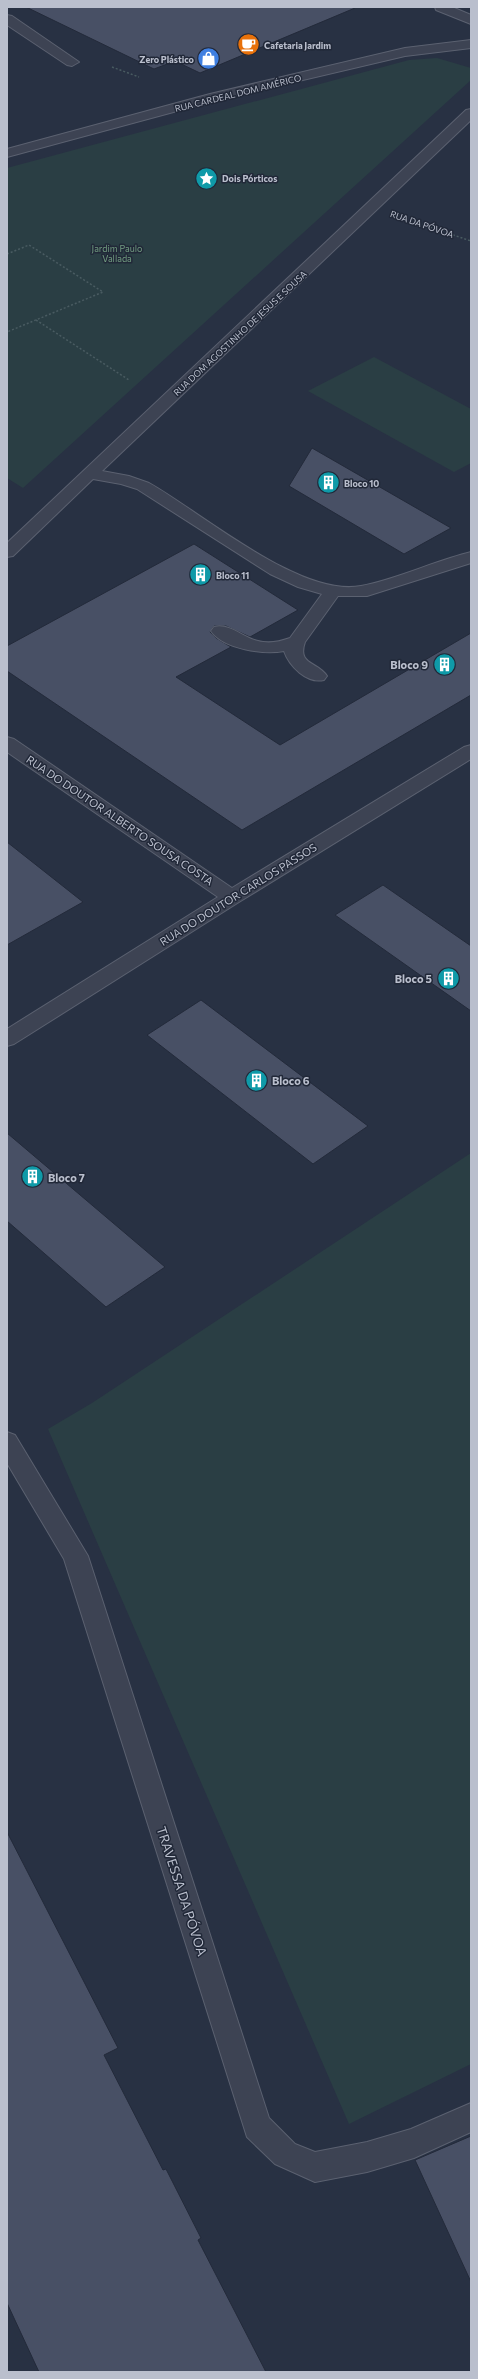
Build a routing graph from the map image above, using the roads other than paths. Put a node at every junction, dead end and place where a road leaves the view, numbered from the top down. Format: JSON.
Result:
{"nodes":[{"id":1,"x":441,"y":7,"type":"edge"},
{"id":2,"x":7,"y":19,"type":"edge"},
{"id":3,"x":471,"y":20,"type":"edge"},
{"id":4,"x":471,"y":44,"type":"edge"},
{"id":5,"x":72,"y":62,"type":"dead end"},
{"id":6,"x":471,"y":113,"type":"edge"},
{"id":7,"x":7,"y":153,"type":"edge"},
{"id":8,"x":90,"y":474,"type":"junction"},
{"id":9,"x":7,"y":552,"type":"edge"},
{"id":10,"x":471,"y":557,"type":"edge"},
{"id":11,"x":332,"y":592,"type":"junction"},
{"id":12,"x":220,"y":631,"type":"dead end"},
{"id":13,"x":296,"y":642,"type":"junction"},
{"id":14,"x":318,"y":676,"type":"dead end"},
{"id":15,"x":7,"y":743,"type":"edge"},
{"id":16,"x":471,"y":751,"type":"edge"},
{"id":17,"x":232,"y":897,"type":"junction"},
{"id":18,"x":7,"y":1039,"type":"edge"},
{"id":19,"x":7,"y":1442,"type":"edge"},
{"id":20,"x":471,"y":2117,"type":"edge"}],
"edges":[{"from":1,"to":3,"type":"street"},
{"from":2,"to":5,"type":"street"},
{"from":4,"to":7,"type":"street","name":"RUA CARDEAL DOM AMÉRICO"},
{"from":6,"to":8,"type":"street","name":"RUA DOM AGOSTINHO DE JESUS E SOUSA"},
{"from":8,"to":9,"type":"street","name":"RUA DOM AGOSTINHO DE JESUS E SOUSA"},
{"from":8,"to":11,"type":"street"},
{"from":10,"to":11,"type":"street"},
{"from":11,"to":13,"type":"street"},
{"from":12,"to":13,"type":"street"},
{"from":13,"to":14,"type":"street"},
{"from":15,"to":17,"type":"street","name":"RUA DO DOUTOR ALBERTO SOUSA COSTA"},
{"from":16,"to":17,"type":"street","name":"RUA DO DOUTOR CARLOS PASSOS"},
{"from":17,"to":18,"type":"street","name":"RUA DO DOUTOR CARLOS PASSOS"},
{"from":19,"to":20,"type":"street","name":"TRAVESSA DA PÓVOA"}]}
